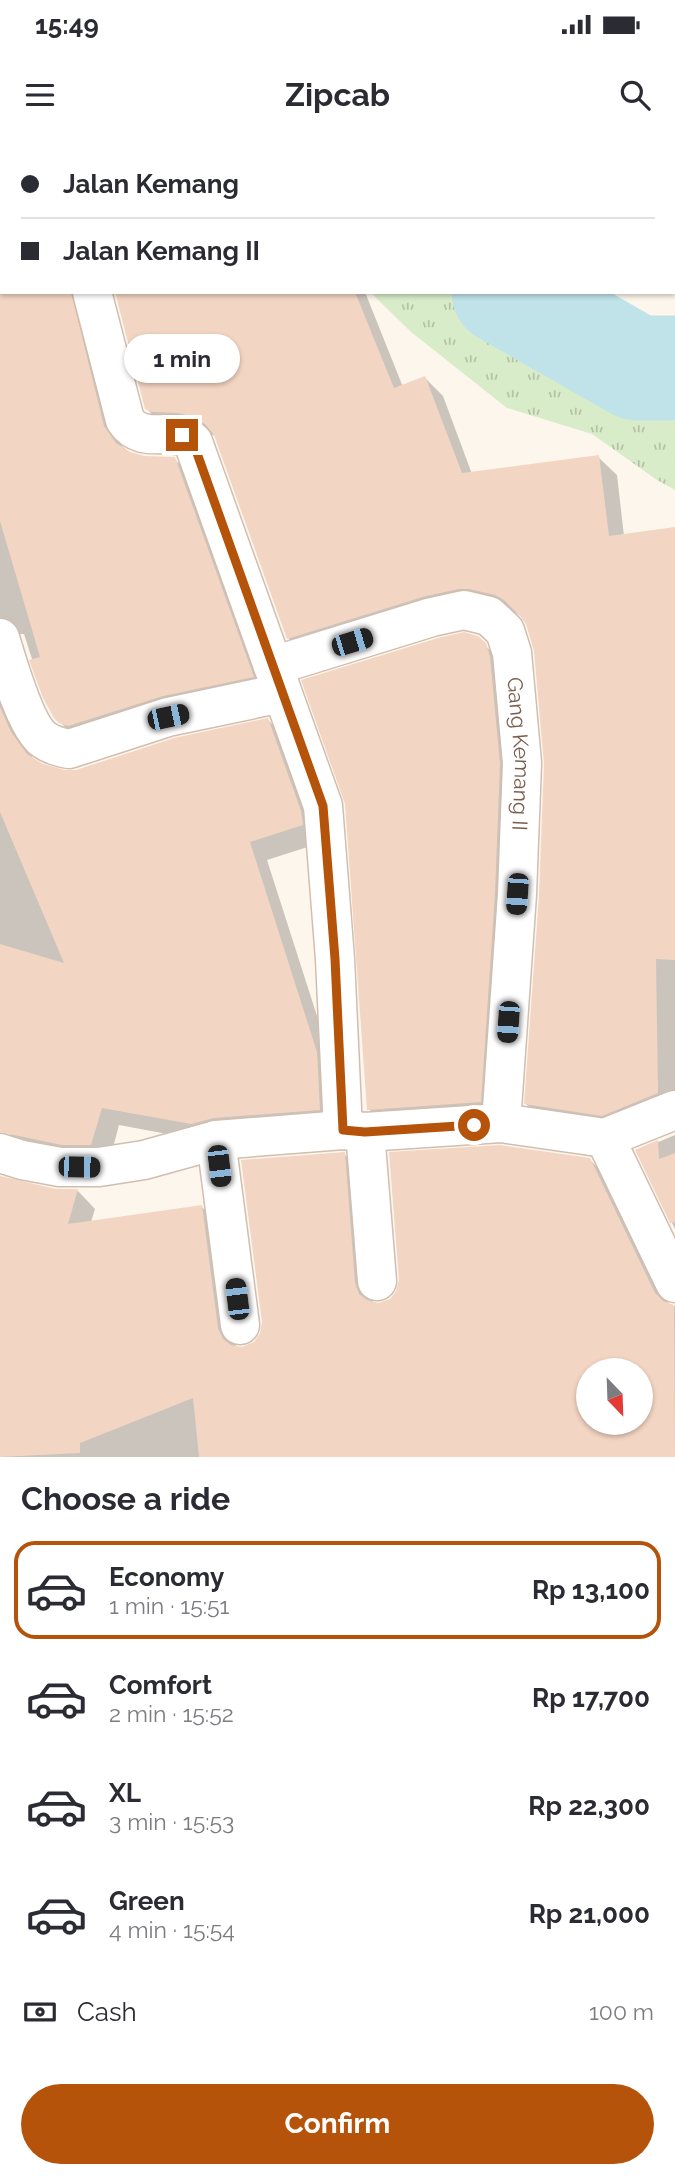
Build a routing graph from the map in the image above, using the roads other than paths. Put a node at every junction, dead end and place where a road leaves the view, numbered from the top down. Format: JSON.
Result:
{"nodes":[{"id":1,"x":93,"y":294,"type":"edge"},
{"id":2,"x":0,"y":638,"type":"edge"},
{"id":3,"x":277,"y":679,"type":"junction"},
{"id":4,"x":675,"y":1110,"type":"edge"},
{"id":5,"x":501,"y":1123,"type":"junction"},
{"id":6,"x":354,"y":1131,"type":"junction"},
{"id":7,"x":605,"y":1138,"type":"junction"},
{"id":8,"x":216,"y":1140,"type":"junction"},
{"id":9,"x":0,"y":1153,"type":"edge"},
{"id":10,"x":377,"y":1281,"type":"dead end"},
{"id":11,"x":675,"y":1283,"type":"edge"},
{"id":12,"x":240,"y":1325,"type":"dead end"}],
"edges":[{"from":1,"to":3,"type":"street"},
{"from":2,"to":3,"type":"street","name":"Gang Kemang II"},
{"from":3,"to":5,"type":"street","name":"Gang Kemang II"},
{"from":3,"to":6,"type":"street"},
{"from":4,"to":7,"type":"street"},
{"from":5,"to":6,"type":"street"},
{"from":5,"to":7,"type":"street"},
{"from":6,"to":8,"type":"street"},
{"from":6,"to":10,"type":"street"},
{"from":7,"to":11,"type":"street"},
{"from":8,"to":9,"type":"street"},
{"from":8,"to":12,"type":"street"}]}
